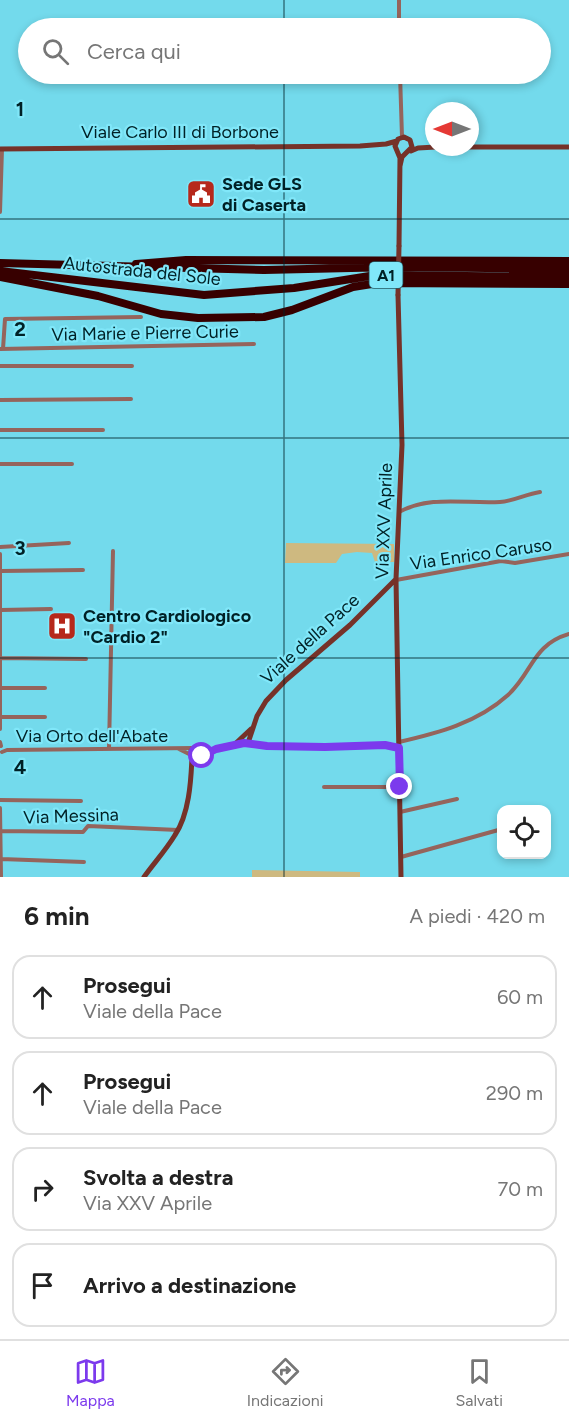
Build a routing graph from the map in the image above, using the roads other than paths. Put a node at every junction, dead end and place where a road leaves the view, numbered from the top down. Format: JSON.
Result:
{"nodes":[{"id":1,"x":399,"y":0,"type":"edge"},
{"id":2,"x":399,"y":18,"type":"edge"},
{"id":3,"x":399,"y":84,"type":"edge"},
{"id":4,"x":399,"y":139,"type":"junction"},
{"id":5,"x":410,"y":140,"type":"junction"},
{"id":6,"x":425,"y":145,"type":"edge"},
{"id":7,"x":360,"y":146,"type":"junction"},
{"id":8,"x":479,"y":147,"type":"edge"},
{"id":9,"x":568,"y":147,"type":"edge"},
{"id":10,"x":425,"y":148,"type":"edge"},
{"id":11,"x":1,"y":149,"type":"edge"},
{"id":12,"x":398,"y":151,"type":"junction"},
{"id":13,"x":408,"y":152,"type":"junction"},
{"id":14,"x":400,"y":166,"type":"junction"},
{"id":15,"x":0,"y":212,"type":"edge"},
{"id":16,"x":569,"y":261,"type":"edge"},
{"id":17,"x":0,"y":262,"type":"edge"},
{"id":18,"x":119,"y":266,"type":"junction"},
{"id":19,"x":569,"y":269,"type":"edge"},
{"id":20,"x":0,"y":271,"type":"edge"},
{"id":21,"x":0,"y":277,"type":"edge"},
{"id":22,"x":569,"y":277,"type":"edge"},
{"id":23,"x":569,"y":284,"type":"edge"},
{"id":24,"x":141,"y":317,"type":"dead end"},
{"id":25,"x":254,"y":344,"type":"dead end"},
{"id":26,"x":2,"y":349,"type":"edge"},
{"id":27,"x":0,"y":366,"type":"edge"},
{"id":28,"x":132,"y":366,"type":"dead end"},
{"id":29,"x":131,"y":399,"type":"dead end"},
{"id":30,"x":0,"y":400,"type":"edge"},
{"id":31,"x":0,"y":430,"type":"edge"},
{"id":32,"x":103,"y":430,"type":"dead end"},
{"id":33,"x":0,"y":464,"type":"edge"},
{"id":34,"x":72,"y":464,"type":"dead end"},
{"id":35,"x":540,"y":492,"type":"dead end"},
{"id":36,"x":399,"y":512,"type":"junction"},
{"id":37,"x":69,"y":543,"type":"dead end"},
{"id":38,"x":0,"y":547,"type":"edge"},
{"id":39,"x":113,"y":551,"type":"dead end"},
{"id":40,"x":0,"y":554,"type":"edge"},
{"id":41,"x":569,"y":554,"type":"edge"},
{"id":42,"x":83,"y":570,"type":"dead end"},
{"id":43,"x":1,"y":572,"type":"edge"},
{"id":44,"x":396,"y":580,"type":"junction"},
{"id":45,"x":51,"y":609,"type":"dead end"},
{"id":46,"x":1,"y":610,"type":"edge"},
{"id":47,"x":569,"y":634,"type":"edge"},
{"id":48,"x":1,"y":658,"type":"edge"},
{"id":49,"x":86,"y":659,"type":"dead end"},
{"id":50,"x":1,"y":688,"type":"edge"},
{"id":51,"x":45,"y":688,"type":"dead end"},
{"id":52,"x":0,"y":695,"type":"edge"},
{"id":53,"x":0,"y":717,"type":"edge"},
{"id":54,"x":45,"y":717,"type":"dead end"},
{"id":55,"x":252,"y":727,"type":"junction"},
{"id":56,"x":0,"y":729,"type":"edge"},
{"id":57,"x":248,"y":743,"type":"junction"},
{"id":58,"x":235,"y":744,"type":"junction"},
{"id":59,"x":399,"y":745,"type":"junction"},
{"id":60,"x":194,"y":748,"type":"junction"},
{"id":61,"x":1,"y":749,"type":"edge"},
{"id":62,"x":109,"y":749,"type":"junction"},
{"id":63,"x":178,"y":749,"type":"junction"},
{"id":64,"x":201,"y":754,"type":"junction"},
{"id":65,"x":191,"y":755,"type":"junction"},
{"id":66,"x":191,"y":773,"type":"junction"},
{"id":67,"x":324,"y":787,"type":"dead end"},
{"id":68,"x":400,"y":787,"type":"junction"},
{"id":69,"x":457,"y":798,"type":"dead end"},
{"id":70,"x":0,"y":800,"type":"edge"},
{"id":71,"x":81,"y":801,"type":"dead end"},
{"id":72,"x":0,"y":808,"type":"edge"},
{"id":73,"x":400,"y":812,"type":"junction"},
{"id":74,"x":178,"y":830,"type":"junction"},
{"id":75,"x":0,"y":831,"type":"edge"},
{"id":76,"x":497,"y":831,"type":"edge"},
{"id":77,"x":0,"y":847,"type":"edge"},
{"id":78,"x":401,"y":857,"type":"junction"},
{"id":79,"x":1,"y":859,"type":"edge"},
{"id":80,"x":84,"y":862,"type":"dead end"},
{"id":81,"x":2,"y":877,"type":"edge"},
{"id":82,"x":144,"y":877,"type":"edge"},
{"id":83,"x":401,"y":877,"type":"edge"}],
"edges":[{"from":1,"to":2,"type":"street"},
{"from":3,"to":4,"type":"street"},
{"from":4,"to":5,"type":"street","name":"Viale Carlo III di Borbone"},
{"from":4,"to":7,"type":"street","name":"Viale Carlo III di Borbone"},
{"from":4,"to":12,"type":"street"},
{"from":5,"to":6,"type":"street","name":"Viale Carlo III di Borbone"},
{"from":5,"to":13,"type":"street"},
{"from":7,"to":11,"type":"street","name":"Viale Carlo III di Borbone"},
{"from":7,"to":12,"type":"street","name":"Viale Carlo III di Borbone"},
{"from":8,"to":9,"type":"street"},
{"from":10,"to":13,"type":"street","name":"Viale Carlo III di Borbone"},
{"from":11,"to":15,"type":"street"},
{"from":12,"to":13,"type":"street","name":"Viale Carlo III di Borbone"},
{"from":12,"to":14,"type":"street","name":"Via XXV Aprile"},
{"from":13,"to":14,"type":"street","name":"Via XXV Aprile"},
{"from":14,"to":36,"type":"street","name":"Via XXV Aprile","bridge":true},
{"from":16,"to":18,"type":"highway"},
{"from":17,"to":18,"type":"highway","name":"Autostrada del Sole","number":"A1"},
{"from":18,"to":19,"type":"highway","name":"Autostrada del Sole","number":"A1"},
{"from":20,"to":22,"type":"highway","name":"Autostrada del Sole","number":"A1"},
{"from":21,"to":23,"type":"highway"},
{"from":24,"to":26,"type":"street"},
{"from":25,"to":26,"type":"street","name":"Via Marie e Pierre Curie"},
{"from":27,"to":28,"type":"street"},
{"from":29,"to":30,"type":"street"},
{"from":31,"to":32,"type":"street"},
{"from":33,"to":34,"type":"street"},
{"from":35,"to":36,"type":"street"},
{"from":36,"to":44,"type":"street","name":"Via XXV Aprile"},
{"from":37,"to":38,"type":"street"},
{"from":39,"to":62,"type":"street"},
{"from":40,"to":43,"type":"street"},
{"from":41,"to":44,"type":"street","name":"Via Enrico Caruso"},
{"from":42,"to":43,"type":"street"},
{"from":43,"to":46,"type":"street"},
{"from":44,"to":55,"type":"street","name":"Viale della Pace"},
{"from":44,"to":59,"type":"street","name":"Via XXV Aprile"},
{"from":45,"to":46,"type":"street"},
{"from":46,"to":48,"type":"street"},
{"from":47,"to":59,"type":"street"},
{"from":48,"to":49,"type":"street"},
{"from":48,"to":50,"type":"street"},
{"from":50,"to":51,"type":"street"},
{"from":50,"to":52,"type":"street"},
{"from":52,"to":53,"type":"street"},
{"from":53,"to":54,"type":"street"},
{"from":53,"to":56,"type":"street"},
{"from":55,"to":57,"type":"street"},
{"from":55,"to":58,"type":"street"},
{"from":57,"to":58,"type":"street"},
{"from":57,"to":59,"type":"street"},
{"from":58,"to":64,"type":"street"},
{"from":59,"to":68,"type":"street","name":"Via XXV Aprile"},
{"from":60,"to":63,"type":"street","name":"Via Orto dell'Abate"},
{"from":60,"to":64,"type":"street"},
{"from":60,"to":65,"type":"street"},
{"from":61,"to":62,"type":"street","name":"Via Orto dell'Abate"},
{"from":62,"to":63,"type":"street","name":"Via Orto dell'Abate"},
{"from":63,"to":65,"type":"street"},
{"from":64,"to":65,"type":"street"},
{"from":64,"to":66,"type":"street"},
{"from":65,"to":66,"type":"street"},
{"from":66,"to":74,"type":"street"},
{"from":67,"to":68,"type":"street"},
{"from":68,"to":73,"type":"street","name":"Via XXV Aprile"},
{"from":69,"to":73,"type":"street"},
{"from":70,"to":71,"type":"street"},
{"from":72,"to":75,"type":"street"},
{"from":73,"to":78,"type":"street","name":"Via XXV Aprile"},
{"from":74,"to":75,"type":"street","name":"Via Messina"},
{"from":74,"to":82,"type":"street"},
{"from":75,"to":77,"type":"street"},
{"from":76,"to":78,"type":"street"},
{"from":77,"to":79,"type":"street"},
{"from":78,"to":83,"type":"street","name":"Via XXV Aprile"},
{"from":79,"to":80,"type":"street"},
{"from":79,"to":81,"type":"street"}]}
